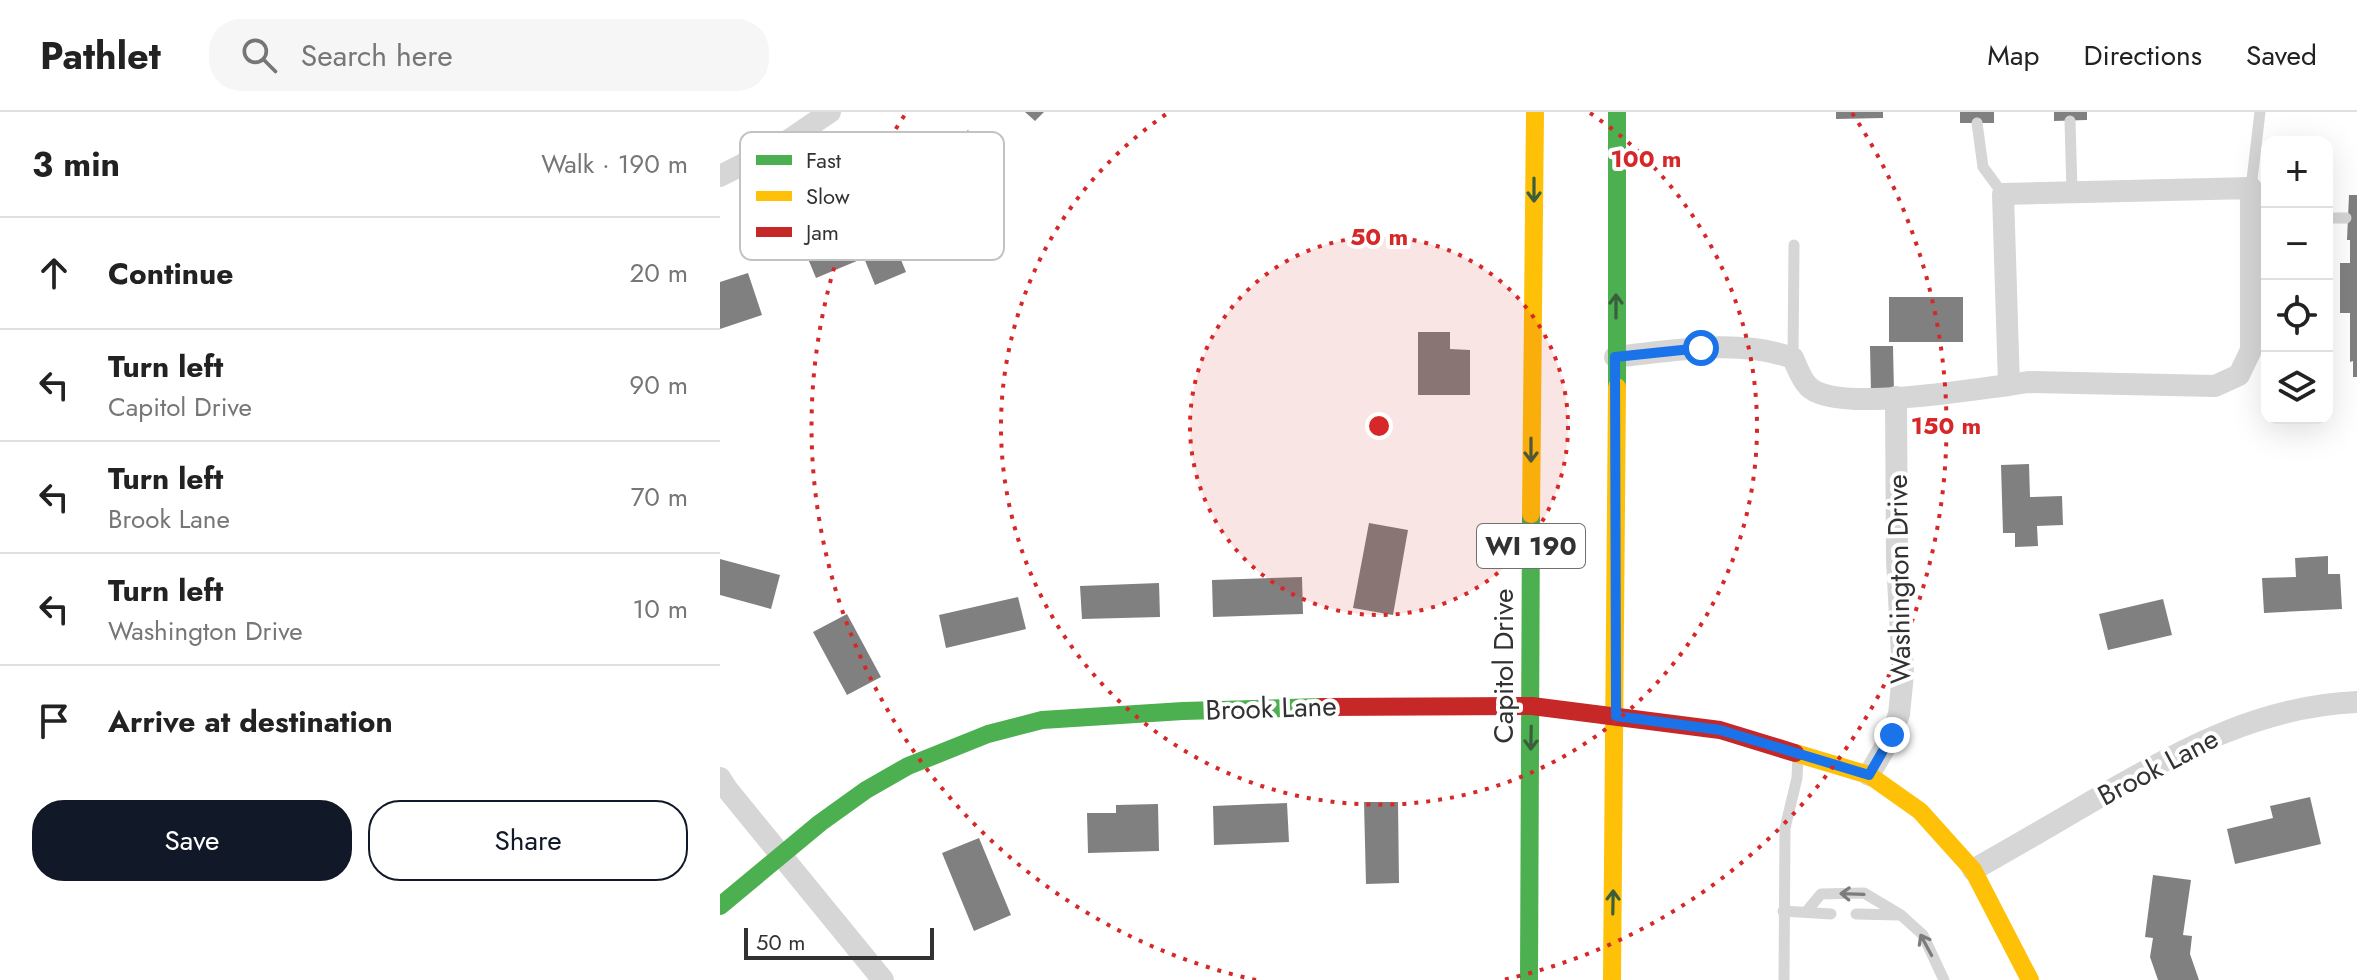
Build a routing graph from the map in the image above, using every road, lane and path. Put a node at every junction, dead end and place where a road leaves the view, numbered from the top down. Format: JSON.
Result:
{"nodes":[{"id":1,"x":830,"y":112,"type":"edge"},
{"id":2,"x":1535,"y":112,"type":"edge"},
{"id":3,"x":1617,"y":112,"type":"edge"},
{"id":4,"x":2260,"y":112,"type":"edge"},
{"id":5,"x":2070,"y":121,"type":"dead end"},
{"id":6,"x":1977,"y":123,"type":"dead end"},
{"id":7,"x":801,"y":132,"type":"edge"},
{"id":8,"x":740,"y":166,"type":"edge"},
{"id":9,"x":720,"y":176,"type":"edge"},
{"id":10,"x":2251,"y":188,"type":"junction"},
{"id":11,"x":2072,"y":192,"type":"junction"},
{"id":12,"x":2003,"y":194,"type":"junction"},
{"id":13,"x":2333,"y":218,"type":"edge"},
{"id":14,"x":2346,"y":218,"type":"dead end"},
{"id":15,"x":2259,"y":219,"type":"edge"},
{"id":16,"x":1794,"y":245,"type":"dead end"},
{"id":17,"x":1615,"y":357,"type":"junction"},
{"id":18,"x":1793,"y":358,"type":"junction"},
{"id":19,"x":2009,"y":385,"type":"junction"},
{"id":20,"x":1896,"y":397,"type":"junction"},
{"id":21,"x":2357,"y":702,"type":"edge"},
{"id":22,"x":1532,"y":706,"type":"junction"},
{"id":23,"x":1616,"y":716,"type":"junction"},
{"id":24,"x":1798,"y":753,"type":"junction"},
{"id":25,"x":1869,"y":775,"type":"junction"},
{"id":26,"x":720,"y":778,"type":"edge"},
{"id":27,"x":780,"y":855,"type":"junction"},
{"id":28,"x":1973,"y":870,"type":"junction"},
{"id":29,"x":720,"y":906,"type":"edge"},
{"id":30,"x":1783,"y":911,"type":"junction"},
{"id":31,"x":1806,"y":912,"type":"junction"},
{"id":32,"x":1831,"y":914,"type":"dead end"},
{"id":33,"x":1856,"y":914,"type":"dead end"},
{"id":34,"x":1901,"y":915,"type":"junction"},
{"id":35,"x":883,"y":980,"type":"edge"},
{"id":36,"x":1529,"y":980,"type":"edge"},
{"id":37,"x":1612,"y":980,"type":"edge"},
{"id":38,"x":1784,"y":980,"type":"edge"},
{"id":39,"x":1944,"y":980,"type":"edge"},
{"id":40,"x":2030,"y":980,"type":"edge"}],
"edges":[{"from":1,"to":7,"type":"street"},
{"from":2,"to":22,"type":"main road","name":"Capitol Drive","number":"WI 190","one_way":true},
{"from":17,"to":3,"type":"main road","number":"WI 190","one_way":true},
{"from":4,"to":10,"type":"lane"},
{"from":5,"to":11,"type":"lane"},
{"from":6,"to":12,"type":"lane"},
{"from":8,"to":9,"type":"street"},
{"from":10,"to":11,"type":"street"},
{"from":10,"to":15,"type":"street"},
{"from":11,"to":12,"type":"street"},
{"from":12,"to":19,"type":"street"},
{"from":13,"to":14,"type":"lane"},
{"from":15,"to":19,"type":"street"},
{"from":16,"to":18,"type":"lane"},
{"from":17,"to":18,"type":"street"},
{"from":17,"to":23,"type":"main road","number":"WI 190"},
{"from":18,"to":20,"type":"street"},
{"from":19,"to":20,"type":"street"},
{"from":20,"to":25,"type":"street","name":"Washington Drive"},
{"from":21,"to":28,"type":"street","name":"Brook Lane"},
{"from":22,"to":23,"type":"main road","name":"Brook Lane"},
{"from":22,"to":27,"type":"main road","name":"Brook Lane"},
{"from":22,"to":36,"type":"main road","name":"Capitol Drive","number":"WI 190","one_way":true},
{"from":23,"to":24,"type":"main road","name":"Brook Lane"},
{"from":37,"to":23,"type":"main road","number":"WI 190","one_way":true},
{"from":24,"to":25,"type":"main road","name":"Brook Lane"},
{"from":24,"to":30,"type":"lane"},
{"from":25,"to":28,"type":"main road"},
{"from":26,"to":27,"type":"street"},
{"from":27,"to":29,"type":"main road","name":"Brook Lane"},
{"from":27,"to":35,"type":"street"},
{"from":28,"to":40,"type":"main road"},
{"from":30,"to":31,"type":"lane"},
{"from":30,"to":38,"type":"lane"},
{"from":31,"to":32,"type":"lane"},
{"from":34,"to":31,"type":"lane","one_way":true},
{"from":33,"to":34,"type":"lane"},
{"from":39,"to":34,"type":"lane","one_way":true}]}
